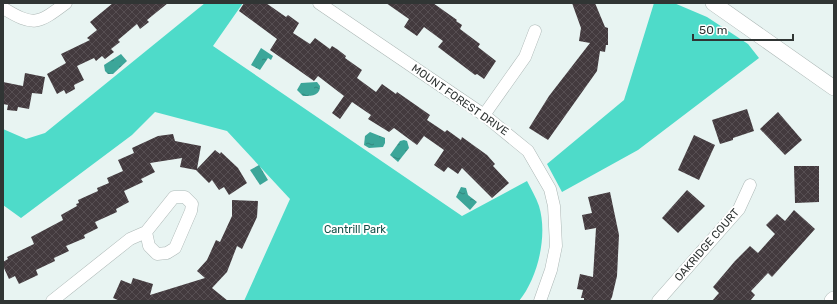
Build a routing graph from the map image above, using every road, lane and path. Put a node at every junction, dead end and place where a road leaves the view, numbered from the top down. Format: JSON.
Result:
{"nodes":[{"id":1,"x":66,"y":3,"type":"edge"},
{"id":2,"x":319,"y":3,"type":"edge"},
{"id":3,"x":713,"y":3,"type":"edge"},
{"id":4,"x":3,"y":8,"type":"edge"},
{"id":5,"x":535,"y":31,"type":"dead end"},
{"id":6,"x":834,"y":88,"type":"edge"},
{"id":7,"x":484,"y":115,"type":"junction"},
{"id":8,"x":750,"y":185,"type":"dead end"},
{"id":9,"x":146,"y":232,"type":"junction"},
{"id":10,"x":52,"y":301,"type":"edge"},
{"id":11,"x":540,"y":301,"type":"edge"},
{"id":12,"x":658,"y":301,"type":"edge"}],
"edges":[{"from":1,"to":4,"type":"street"},
{"from":2,"to":7,"type":"street","name":"MOUNT FOREST DRIVE"},
{"from":3,"to":6,"type":"street"},
{"from":5,"to":7,"type":"street"},
{"from":7,"to":11,"type":"street","name":"MOUNT FOREST DRIVE"},
{"from":8,"to":12,"type":"street","name":"OAKRIDGE COURT"},
{"from":9,"to":9,"type":"street"},
{"from":9,"to":10,"type":"street"}]}
